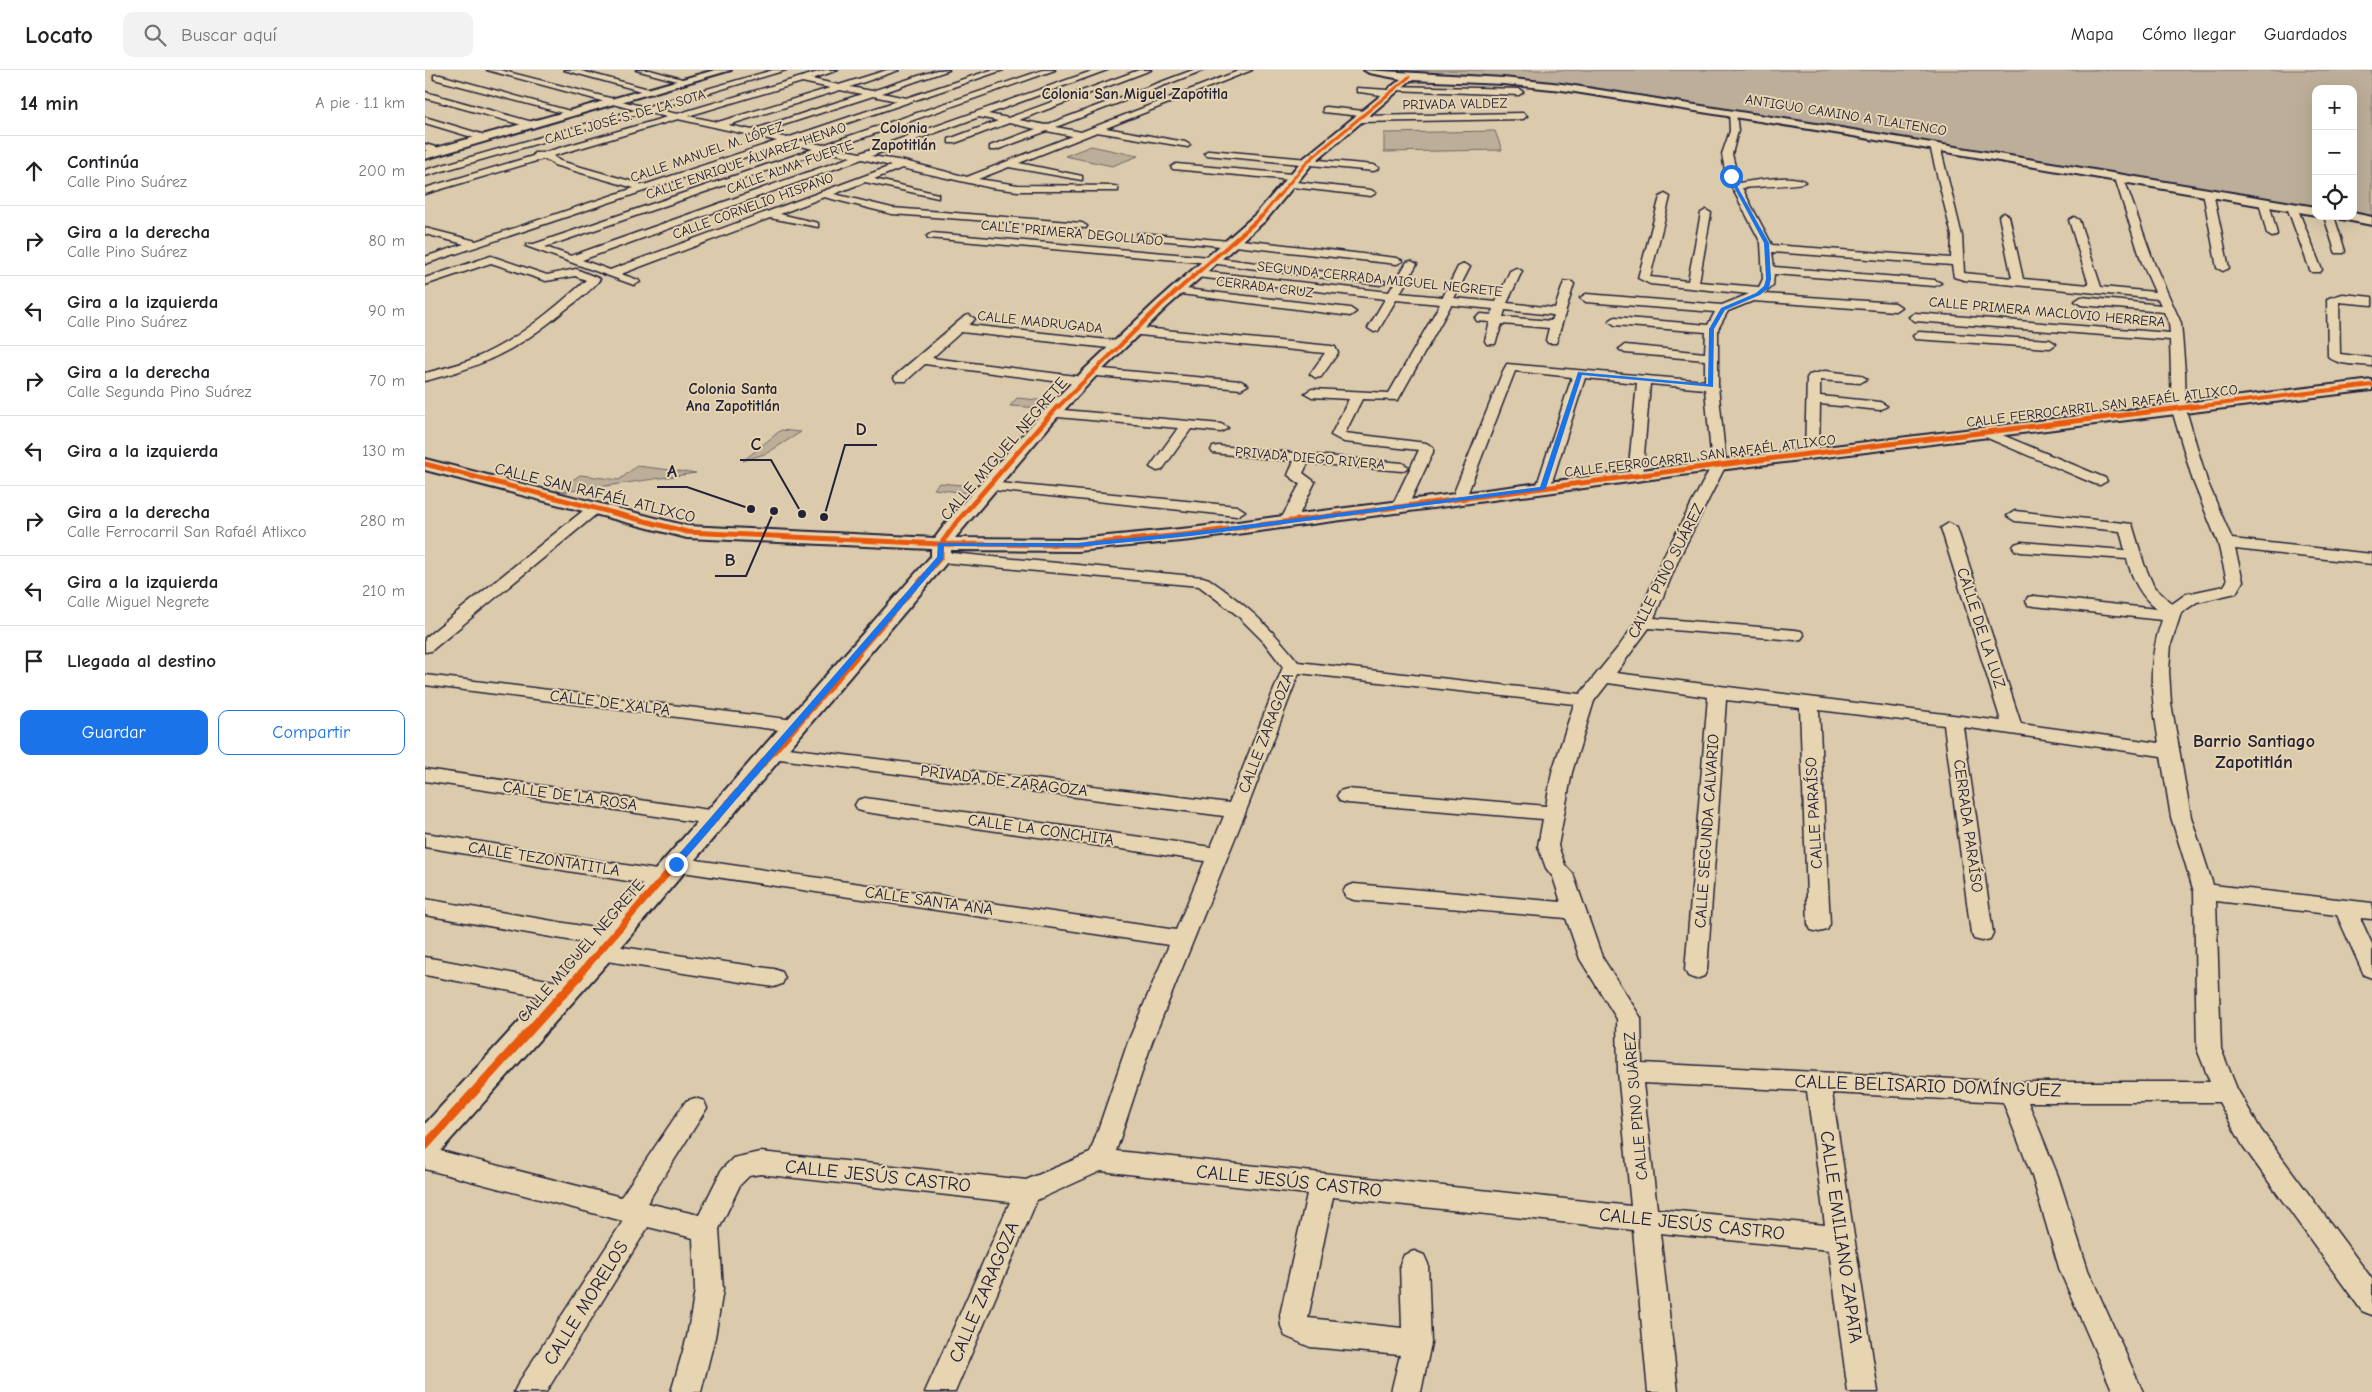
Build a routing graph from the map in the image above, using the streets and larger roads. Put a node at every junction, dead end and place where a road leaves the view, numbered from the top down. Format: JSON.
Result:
{"nodes":[{"id":1,"x":491,"y":70,"type":"edge"},
{"id":2,"x":568,"y":70,"type":"edge"},
{"id":3,"x":640,"y":70,"type":"edge"},
{"id":4,"x":754,"y":70,"type":"edge"},
{"id":5,"x":782,"y":70,"type":"edge"},
{"id":6,"x":834,"y":70,"type":"edge"},
{"id":7,"x":895,"y":70,"type":"edge"},
{"id":8,"x":945,"y":70,"type":"edge"},
{"id":9,"x":999,"y":70,"type":"edge"},
{"id":10,"x":1026,"y":70,"type":"edge"},
{"id":11,"x":1103,"y":70,"type":"edge"},
{"id":12,"x":1147,"y":70,"type":"edge"},
{"id":13,"x":1200,"y":70,"type":"edge"},
{"id":14,"x":1248,"y":70,"type":"edge"},
{"id":15,"x":1369,"y":70,"type":"edge"},
{"id":16,"x":720,"y":71,"type":"edge"},
{"id":17,"x":1047,"y":71,"type":"edge"},
{"id":18,"x":460,"y":72,"type":"dead end"},
{"id":19,"x":769,"y":74,"type":"junction"},
{"id":20,"x":437,"y":77,"type":"junction"},
{"id":21,"x":1409,"y":77,"type":"junction"},
{"id":22,"x":1077,"y":79,"type":"junction"},
{"id":23,"x":427,"y":80,"type":"dead end"},
{"id":24,"x":801,"y":80,"type":"junction"},
{"id":25,"x":685,"y":81,"type":"junction"},
{"id":26,"x":1106,"y":84,"type":"junction"},
{"id":27,"x":838,"y":88,"type":"junction"},
{"id":28,"x":1360,"y":90,"type":"dead end"},
{"id":29,"x":652,"y":91,"type":"junction"},
{"id":30,"x":1145,"y":91,"type":"junction"},
{"id":31,"x":1519,"y":92,"type":"dead end"},
{"id":32,"x":871,"y":94,"type":"junction"},
{"id":33,"x":1391,"y":94,"type":"junction"},
{"id":34,"x":425,"y":95,"type":"edge"},
{"id":35,"x":1181,"y":98,"type":"junction"},
{"id":36,"x":906,"y":100,"type":"junction"},
{"id":37,"x":615,"y":102,"type":"junction"},
{"id":38,"x":647,"y":108,"type":"junction"},
{"id":39,"x":941,"y":108,"type":"junction"},
{"id":40,"x":1326,"y":110,"type":"dead end"},
{"id":41,"x":573,"y":113,"type":"junction"},
{"id":42,"x":1732,"y":113,"type":"junction"},
{"id":43,"x":679,"y":115,"type":"junction"},
{"id":44,"x":980,"y":115,"type":"junction"},
{"id":45,"x":1361,"y":116,"type":"junction"},
{"id":46,"x":1523,"y":116,"type":"dead end"},
{"id":47,"x":425,"y":120,"type":"edge"},
{"id":48,"x":1007,"y":121,"type":"junction"},
{"id":49,"x":720,"y":124,"type":"junction"},
{"id":50,"x":533,"y":125,"type":"junction"},
{"id":51,"x":1046,"y":128,"type":"junction"},
{"id":52,"x":1099,"y":130,"type":"junction"},
{"id":53,"x":754,"y":132,"type":"junction"},
{"id":54,"x":1082,"y":135,"type":"junction"},
{"id":55,"x":482,"y":139,"type":"junction"},
{"id":56,"x":788,"y":139,"type":"junction"},
{"id":57,"x":952,"y":141,"type":"dead end"},
{"id":58,"x":1185,"y":145,"type":"dead end"},
{"id":59,"x":1935,"y":146,"type":"junction"},
{"id":60,"x":425,"y":147,"type":"edge"},
{"id":61,"x":509,"y":148,"type":"junction"},
{"id":62,"x":825,"y":148,"type":"junction"},
{"id":63,"x":993,"y":148,"type":"dead end"},
{"id":64,"x":439,"y":152,"type":"junction"},
{"id":65,"x":1209,"y":153,"type":"dead end"},
{"id":66,"x":425,"y":155,"type":"edge"},
{"id":67,"x":542,"y":156,"type":"junction"},
{"id":68,"x":863,"y":156,"type":"junction"},
{"id":69,"x":1308,"y":161,"type":"junction"},
{"id":70,"x":904,"y":164,"type":"junction"},
{"id":71,"x":1011,"y":164,"type":"junction"},
{"id":72,"x":1176,"y":167,"type":"dead end"},
{"id":73,"x":1374,"y":168,"type":"dead end"},
{"id":74,"x":425,"y":173,"type":"edge"},
{"id":75,"x":1327,"y":174,"type":"dead end"},
{"id":76,"x":1079,"y":178,"type":"dead end"},
{"id":77,"x":1292,"y":178,"type":"junction"},
{"id":78,"x":2120,"y":178,"type":"junction"},
{"id":79,"x":969,"y":179,"type":"junction"},
{"id":80,"x":864,"y":180,"type":"junction"},
{"id":81,"x":1801,"y":182,"type":"dead end"},
{"id":82,"x":649,"y":186,"type":"junction"},
{"id":83,"x":1735,"y":186,"type":"junction"},
{"id":84,"x":1113,"y":189,"type":"dead end"},
{"id":85,"x":425,"y":191,"type":"edge"},
{"id":86,"x":2208,"y":192,"type":"junction"},
{"id":87,"x":1371,"y":193,"type":"dead end"},
{"id":88,"x":691,"y":194,"type":"junction"},
{"id":89,"x":823,"y":194,"type":"junction"},
{"id":90,"x":934,"y":196,"type":"dead end"},
{"id":91,"x":1665,"y":197,"type":"dead end"},
{"id":92,"x":2264,"y":202,"type":"junction"},
{"id":93,"x":728,"y":204,"type":"junction"},
{"id":94,"x":2291,"y":206,"type":"junction"},
{"id":95,"x":2312,"y":210,"type":"edge"},
{"id":96,"x":1706,"y":213,"type":"dead end"},
{"id":97,"x":768,"y":214,"type":"junction"},
{"id":98,"x":2004,"y":216,"type":"dead end"},
{"id":99,"x":2357,"y":218,"type":"edge"},
{"id":100,"x":2074,"y":220,"type":"dead end"},
{"id":101,"x":2330,"y":220,"type":"edge"},
{"id":102,"x":2372,"y":221,"type":"edge"},
{"id":103,"x":814,"y":225,"type":"dead end"},
{"id":104,"x":1082,"y":226,"type":"dead end"},
{"id":105,"x":425,"y":231,"type":"edge"},
{"id":106,"x":2272,"y":234,"type":"dead end"},
{"id":107,"x":502,"y":236,"type":"junction"},
{"id":108,"x":932,"y":236,"type":"dead end"},
{"id":109,"x":1141,"y":236,"type":"dead end"},
{"id":110,"x":1232,"y":243,"type":"junction"},
{"id":111,"x":476,"y":244,"type":"junction"},
{"id":112,"x":535,"y":247,"type":"junction"},
{"id":113,"x":1767,"y":248,"type":"junction"},
{"id":114,"x":2340,"y":251,"type":"dead end"},
{"id":115,"x":571,"y":260,"type":"junction"},
{"id":116,"x":1210,"y":260,"type":"junction"},
{"id":117,"x":425,"y":261,"type":"edge"},
{"id":118,"x":1397,"y":261,"type":"dead end"},
{"id":119,"x":1957,"y":262,"type":"junction"},
{"id":120,"x":1411,"y":264,"type":"dead end"},
{"id":121,"x":1465,"y":267,"type":"dead end"},
{"id":122,"x":2223,"y":268,"type":"dead end"},
{"id":123,"x":1769,"y":270,"type":"junction"},
{"id":124,"x":2316,"y":270,"type":"dead end"},
{"id":125,"x":1516,"y":271,"type":"dead end"},
{"id":126,"x":611,"y":273,"type":"junction"},
{"id":127,"x":1197,"y":274,"type":"junction"},
{"id":128,"x":2018,"y":281,"type":"junction"},
{"id":129,"x":635,"y":282,"type":"dead end"},
{"id":130,"x":1380,"y":282,"type":"dead end"},
{"id":131,"x":1935,"y":283,"type":"dead end"},
{"id":132,"x":1568,"y":284,"type":"dead end"},
{"id":133,"x":1693,"y":285,"type":"junction"},
{"id":134,"x":427,"y":288,"type":"edge"},
{"id":135,"x":2095,"y":288,"type":"junction"},
{"id":136,"x":1177,"y":291,"type":"junction"},
{"id":137,"x":1756,"y":294,"type":"junction"},
{"id":138,"x":1392,"y":296,"type":"junction"},
{"id":139,"x":1586,"y":298,"type":"dead end"},
{"id":140,"x":1447,"y":301,"type":"junction"},
{"id":141,"x":2081,"y":301,"type":"dead end"},
{"id":142,"x":2372,"y":301,"type":"edge"},
{"id":143,"x":2167,"y":303,"type":"junction"},
{"id":144,"x":1500,"y":307,"type":"junction"},
{"id":145,"x":1895,"y":308,"type":"dead end"},
{"id":146,"x":1723,"y":309,"type":"junction"},
{"id":147,"x":1350,"y":312,"type":"dead end"},
{"id":148,"x":1560,"y":312,"type":"junction"},
{"id":149,"x":1915,"y":316,"type":"dead end"},
{"id":150,"x":1469,"y":317,"type":"dead end"},
{"id":151,"x":970,"y":318,"type":"dead end"},
{"id":152,"x":1498,"y":320,"type":"junction"},
{"id":153,"x":1615,"y":321,"type":"dead end"},
{"id":154,"x":1978,"y":322,"type":"junction"},
{"id":155,"x":1555,"y":325,"type":"junction"},
{"id":156,"x":959,"y":328,"type":"junction"},
{"id":157,"x":1374,"y":328,"type":"dead end"},
{"id":158,"x":1712,"y":329,"type":"junction"},
{"id":159,"x":1919,"y":336,"type":"dead end"},
{"id":160,"x":2177,"y":337,"type":"junction"},
{"id":161,"x":1126,"y":338,"type":"junction"},
{"id":162,"x":1552,"y":340,"type":"dead end"},
{"id":163,"x":1491,"y":341,"type":"dead end"},
{"id":164,"x":1985,"y":341,"type":"junction"},
{"id":165,"x":2050,"y":344,"type":"dead end"},
{"id":166,"x":1625,"y":349,"type":"dead end"},
{"id":167,"x":1712,"y":357,"type":"junction"},
{"id":168,"x":2336,"y":357,"type":"joint"},
{"id":169,"x":922,"y":360,"type":"junction"},
{"id":170,"x":2372,"y":362,"type":"edge"},
{"id":171,"x":1512,"y":367,"type":"joint"},
{"id":172,"x":1580,"y":373,"type":"junction"},
{"id":173,"x":1316,"y":374,"type":"dead end"},
{"id":174,"x":425,"y":376,"type":"edge"},
{"id":175,"x":1087,"y":376,"type":"junction"},
{"id":176,"x":901,"y":378,"type":"dead end"},
{"id":177,"x":1644,"y":379,"type":"junction"},
{"id":178,"x":1860,"y":379,"type":"dead end"},
{"id":179,"x":1241,"y":385,"type":"dead end"},
{"id":180,"x":2372,"y":385,"type":"edge"},
{"id":181,"x":1711,"y":386,"type":"junction"},
{"id":182,"x":1312,"y":393,"type":"dead end"},
{"id":183,"x":1357,"y":396,"type":"junction"},
{"id":184,"x":1813,"y":399,"type":"junction"},
{"id":185,"x":1879,"y":406,"type":"dead end"},
{"id":186,"x":2179,"y":410,"type":"junction"},
{"id":187,"x":1052,"y":413,"type":"junction"},
{"id":188,"x":1187,"y":425,"type":"junction"},
{"id":189,"x":1221,"y":428,"type":"dead end"},
{"id":190,"x":1988,"y":433,"type":"junction"},
{"id":191,"x":1218,"y":450,"type":"dead end"},
{"id":192,"x":1812,"y":454,"type":"junction"},
{"id":193,"x":1302,"y":459,"type":"junction"},
{"id":194,"x":425,"y":464,"type":"edge"},
{"id":195,"x":1719,"y":465,"type":"junction"},
{"id":196,"x":1157,"y":467,"type":"dead end"},
{"id":197,"x":1402,"y":467,"type":"dead end"},
{"id":198,"x":1638,"y":476,"type":"junction"},
{"id":199,"x":2100,"y":481,"type":"dead end"},
{"id":200,"x":989,"y":486,"type":"junction"},
{"id":201,"x":1543,"y":488,"type":"junction"},
{"id":202,"x":1458,"y":500,"type":"junction"},
{"id":203,"x":1399,"y":508,"type":"junction"},
{"id":204,"x":594,"y":509,"type":"junction"},
{"id":205,"x":1237,"y":511,"type":"dead end"},
{"id":206,"x":2015,"y":516,"type":"dead end"},
{"id":207,"x":1288,"y":521,"type":"junction"},
{"id":208,"x":1949,"y":528,"type":"dead end"},
{"id":209,"x":2226,"y":543,"type":"junction"},
{"id":210,"x":2021,"y":547,"type":"dead end"},
{"id":211,"x":941,"y":551,"type":"junction"},
{"id":212,"x":2135,"y":555,"type":"junction"},
{"id":213,"x":2372,"y":559,"type":"edge"},
{"id":214,"x":2035,"y":601,"type":"dead end"},
{"id":215,"x":2173,"y":614,"type":"junction"},
{"id":216,"x":1644,"y":622,"type":"junction"},
{"id":217,"x":1795,"y":636,"type":"dead end"},
{"id":218,"x":425,"y":647,"type":"edge"},
{"id":219,"x":1292,"y":667,"type":"junction"},
{"id":220,"x":1604,"y":677,"type":"junction"},
{"id":221,"x":425,"y":680,"type":"edge"},
{"id":222,"x":1717,"y":693,"type":"junction"},
{"id":223,"x":1585,"y":700,"type":"junction"},
{"id":224,"x":1809,"y":702,"type":"junction"},
{"id":225,"x":1953,"y":720,"type":"junction"},
{"id":226,"x":795,"y":726,"type":"junction"},
{"id":227,"x":2013,"y":728,"type":"junction"},
{"id":228,"x":2171,"y":751,"type":"junction"},
{"id":229,"x":772,"y":752,"type":"junction"},
{"id":230,"x":425,"y":775,"type":"edge"},
{"id":231,"x":1347,"y":796,"type":"dead end"},
{"id":232,"x":865,"y":805,"type":"dead end"},
{"id":233,"x":1236,"y":811,"type":"junction"},
{"id":234,"x":1554,"y":813,"type":"junction"},
{"id":235,"x":716,"y":818,"type":"junction"},
{"id":236,"x":425,"y":840,"type":"edge"},
{"id":237,"x":1217,"y":854,"type":"junction"},
{"id":238,"x":669,"y":871,"type":"junction"},
{"id":239,"x":1354,"y":892,"type":"dead end"},
{"id":240,"x":2205,"y":892,"type":"junction"},
{"id":241,"x":425,"y":907,"type":"edge"},
{"id":242,"x":2345,"y":908,"type":"junction"},
{"id":243,"x":1574,"y":911,"type":"junction"},
{"id":244,"x":2372,"y":911,"type":"edge"},
{"id":245,"x":1819,"y":924,"type":"dead end"},
{"id":246,"x":1982,"y":933,"type":"dead end"},
{"id":247,"x":1182,"y":939,"type":"junction"},
{"id":248,"x":605,"y":946,"type":"junction"},
{"id":249,"x":425,"y":966,"type":"edge"},
{"id":250,"x":2372,"y":969,"type":"edge"},
{"id":251,"x":1697,"y":970,"type":"dead end"},
{"id":252,"x":774,"y":978,"type":"dead end"},
{"id":253,"x":564,"y":992,"type":"junction"},
{"id":254,"x":1630,"y":1072,"type":"junction"},
{"id":255,"x":1818,"y":1082,"type":"junction"},
{"id":256,"x":2011,"y":1092,"type":"junction"},
{"id":257,"x":2227,"y":1092,"type":"junction"},
{"id":258,"x":695,"y":1108,"type":"dead end"},
{"id":259,"x":425,"y":1146,"type":"edge"},
{"id":260,"x":425,"y":1158,"type":"edge"},
{"id":261,"x":1100,"y":1160,"type":"junction"},
{"id":262,"x":742,"y":1166,"type":"joint"},
{"id":263,"x":1322,"y":1184,"type":"junction"},
{"id":264,"x":1027,"y":1192,"type":"junction"},
{"id":265,"x":635,"y":1212,"type":"junction"},
{"id":266,"x":1647,"y":1220,"type":"junction"},
{"id":267,"x":706,"y":1228,"type":"junction"},
{"id":268,"x":1842,"y":1239,"type":"junction"},
{"id":269,"x":1414,"y":1264,"type":"dead end"},
{"id":270,"x":2372,"y":1302,"type":"edge"},
{"id":271,"x":1417,"y":1343,"type":"junction"},
{"id":272,"x":529,"y":1392,"type":"edge"},
{"id":273,"x":686,"y":1392,"type":"edge"},
{"id":274,"x":941,"y":1392,"type":"edge"},
{"id":275,"x":1406,"y":1392,"type":"edge"},
{"id":276,"x":1663,"y":1392,"type":"edge"},
{"id":277,"x":1863,"y":1392,"type":"edge"},
{"id":278,"x":2128,"y":1392,"type":"edge"}],
"edges":[{"from":1,"to":37,"type":"street"},
{"from":2,"to":29,"type":"street"},
{"from":3,"to":25,"type":"street"},
{"from":4,"to":19,"type":"street"},
{"from":5,"to":19,"type":"street"},
{"from":6,"to":24,"type":"street","name":"CALLE JOSÉ S. DE LA SOTA"},
{"from":7,"to":27,"type":"street"},
{"from":8,"to":32,"type":"street"},
{"from":9,"to":36,"type":"street","name":"CALLE MANUEL M. LÓPEZ"},
{"from":10,"to":17,"type":"street"},
{"from":11,"to":22,"type":"street","name":"CALLE ALMA FUERTE"},
{"from":12,"to":26,"type":"street"},
{"from":13,"to":30,"type":"street"},
{"from":14,"to":35,"type":"street"},
{"from":15,"to":21,"type":"street","name":"ANTIGUO CAMINO A TLALTENCO"},
{"from":16,"to":25,"type":"street"},
{"from":17,"to":22,"type":"street"},
{"from":17,"to":39,"type":"street","name":"CALLE ENRIQUE ÁLVAREZ HENAO"},
{"from":18,"to":20,"type":"street"},
{"from":19,"to":24,"type":"street"},
{"from":19,"to":38,"type":"street"},
{"from":20,"to":23,"type":"street"},
{"from":20,"to":41,"type":"street"},
{"from":21,"to":33,"type":"street","name":"CALLE MIGUEL NEGRETE"},
{"from":21,"to":42,"type":"street","name":"ANTIGUO CAMINO A TLALTENCO"},
{"from":22,"to":26,"type":"street"},
{"from":22,"to":44,"type":"street","name":"CALLE ALMA FUERTE"},
{"from":24,"to":27,"type":"street"},
{"from":24,"to":43,"type":"street","name":"CALLE JOSÉ S. DE LA SOTA"},
{"from":25,"to":29,"type":"street"},
{"from":26,"to":30,"type":"street"},
{"from":26,"to":48,"type":"street"},
{"from":27,"to":32,"type":"street"},
{"from":27,"to":49,"type":"street"},
{"from":28,"to":33,"type":"street"},
{"from":29,"to":37,"type":"street"},
{"from":30,"to":35,"type":"street"},
{"from":30,"to":51,"type":"street"},
{"from":31,"to":33,"type":"street"},
{"from":32,"to":36,"type":"street"},
{"from":32,"to":53,"type":"street"},
{"from":33,"to":45,"type":"street","name":"CALLE MIGUEL NEGRETE"},
{"from":34,"to":50,"type":"street"},
{"from":35,"to":52,"type":"street"},
{"from":36,"to":39,"type":"street"},
{"from":36,"to":56,"type":"street","name":"CALLE MANUEL M. LÓPEZ"},
{"from":37,"to":38,"type":"street"},
{"from":37,"to":41,"type":"street"},
{"from":38,"to":43,"type":"street"},
{"from":38,"to":61,"type":"street"},
{"from":39,"to":44,"type":"street"},
{"from":39,"to":62,"type":"street","name":"CALLE ENRIQUE ÁLVAREZ HENAO"},
{"from":40,"to":45,"type":"street","name":"PRIVADA VALDEZ"},
{"from":41,"to":50,"type":"street"},
{"from":42,"to":59,"type":"street","name":"ANTIGUO CAMINO A TLALTENCO"},
{"from":42,"to":83,"type":"street"},
{"from":43,"to":49,"type":"street"},
{"from":43,"to":67,"type":"street","name":"CALLE JOSÉ S. DE LA SOTA"},
{"from":44,"to":48,"type":"street"},
{"from":44,"to":68,"type":"street","name":"CALLE ALMA FUERTE"},
{"from":45,"to":46,"type":"street","name":"PRIVADA VALDEZ"},
{"from":45,"to":69,"type":"street","name":"CALLE MIGUEL NEGRETE"},
{"from":47,"to":55,"type":"street"},
{"from":48,"to":51,"type":"street"},
{"from":48,"to":57,"type":"street"},
{"from":49,"to":53,"type":"street"},
{"from":50,"to":55,"type":"street"},
{"from":51,"to":54,"type":"street"},
{"from":51,"to":63,"type":"street"},
{"from":52,"to":54,"type":"street"},
{"from":52,"to":58,"type":"street"},
{"from":53,"to":56,"type":"street"},
{"from":54,"to":71,"type":"street"},
{"from":55,"to":61,"type":"street"},
{"from":55,"to":64,"type":"street"},
{"from":56,"to":62,"type":"street"},
{"from":56,"to":82,"type":"street","name":"CALLE MANUEL M. LÓPEZ"},
{"from":59,"to":78,"type":"street","name":"ANTIGUO CAMINO A TLALTENCO"},
{"from":59,"to":119,"type":"street"},
{"from":60,"to":64,"type":"street"},
{"from":61,"to":67,"type":"street"},
{"from":61,"to":74,"type":"street"},
{"from":62,"to":68,"type":"street"},
{"from":62,"to":88,"type":"street","name":"CALLE ENRIQUE ÁLVAREZ HENAO"},
{"from":64,"to":66,"type":"street"},
{"from":65,"to":69,"type":"street"},
{"from":67,"to":82,"type":"street"},
{"from":67,"to":85,"type":"street","name":"CALLE JOSÉ S. DE LA SOTA"},
{"from":68,"to":70,"type":"street"},
{"from":68,"to":93,"type":"street","name":"CALLE ALMA FUERTE"},
{"from":69,"to":73,"type":"street"},
{"from":69,"to":77,"type":"street","name":"CALLE MIGUEL NEGRETE"},
{"from":70,"to":79,"type":"street"},
{"from":70,"to":80,"type":"street","name":"CALLE CORNELIO HISPANO"},
{"from":71,"to":76,"type":"street"},
{"from":71,"to":79,"type":"street"},
{"from":72,"to":77,"type":"street"},
{"from":75,"to":77,"type":"street"},
{"from":77,"to":87,"type":"street"},
{"from":77,"to":110,"type":"street","name":"CALLE MIGUEL NEGRETE"},
{"from":78,"to":86,"type":"street","name":"ANTIGUO CAMINO A TLALTENCO"},
{"from":78,"to":143,"type":"street"},
{"from":79,"to":84,"type":"street"},
{"from":80,"to":89,"type":"street","name":"CALLE CORNELIO HISPANO"},
{"from":80,"to":90,"type":"street"},
{"from":81,"to":83,"type":"street"},
{"from":82,"to":88,"type":"street"},
{"from":82,"to":107,"type":"street","name":"CALLE MANUEL M. LÓPEZ"},
{"from":83,"to":113,"type":"street"},
{"from":86,"to":92,"type":"street","name":"ANTIGUO CAMINO A TLALTENCO"},
{"from":86,"to":122,"type":"street"},
{"from":88,"to":93,"type":"street"},
{"from":88,"to":112,"type":"street","name":"CALLE ENRIQUE ÁLVAREZ HENAO"},
{"from":89,"to":97,"type":"street","name":"CALLE CORNELIO HISPANO"},
{"from":89,"to":104,"type":"street"},
{"from":91,"to":133,"type":"street"},
{"from":92,"to":94,"type":"street","name":"ANTIGUO CAMINO A TLALTENCO"},
{"from":92,"to":106,"type":"street"},
{"from":93,"to":97,"type":"street"},
{"from":93,"to":115,"type":"street","name":"CALLE ALMA FUERTE"},
{"from":94,"to":95,"type":"street","name":"ANTIGUO CAMINO A TLALTENCO"},
{"from":94,"to":124,"type":"street"},
{"from":96,"to":133,"type":"street"},
{"from":97,"to":103,"type":"street"},
{"from":97,"to":126,"type":"street","name":"CALLE CORNELIO HISPANO"},
{"from":98,"to":128,"type":"street"},
{"from":99,"to":102,"type":"street"},
{"from":100,"to":135,"type":"street"},
{"from":101,"to":114,"type":"street"},
{"from":105,"to":111,"type":"street"},
{"from":107,"to":111,"type":"street","name":"CALLE MANUEL M. LÓPEZ"},
{"from":107,"to":112,"type":"street"},
{"from":108,"to":116,"type":"street","name":"CALLE PRIMERA DEGOLLADO"},
{"from":109,"to":110,"type":"street"},
{"from":110,"to":116,"type":"street","name":"CALLE MIGUEL NEGRETE"},
{"from":110,"to":118,"type":"street"},
{"from":111,"to":117,"type":"street","name":"CALLE MANUEL M. LÓPEZ"},
{"from":112,"to":115,"type":"street"},
{"from":113,"to":119,"type":"street"},
{"from":113,"to":123,"type":"street"},
{"from":115,"to":126,"type":"street"},
{"from":116,"to":127,"type":"street","name":"CALLE MIGUEL NEGRETE"},
{"from":116,"to":130,"type":"street"},
{"from":119,"to":128,"type":"street"},
{"from":120,"to":138,"type":"street"},
{"from":121,"to":140,"type":"street"},
{"from":123,"to":131,"type":"street"},
{"from":123,"to":137,"type":"street"},
{"from":125,"to":144,"type":"street"},
{"from":126,"to":129,"type":"street"},
{"from":127,"to":136,"type":"street","name":"CALLE MIGUEL NEGRETE"},
{"from":127,"to":138,"type":"street","name":"SEGUNDA CERRADA MIGUEL NEGRETE"},
{"from":128,"to":135,"type":"street"},
{"from":132,"to":148,"type":"street"},
{"from":133,"to":137,"type":"street"},
{"from":134,"to":174,"type":"street"},
{"from":135,"to":143,"type":"street"},
{"from":136,"to":147,"type":"street","name":"CERRADA CRUZ"},
{"from":136,"to":161,"type":"street","name":"CALLE MIGUEL NEGRETE"},
{"from":137,"to":145,"type":"street"},
{"from":137,"to":146,"type":"street"},
{"from":138,"to":140,"type":"street","name":"SEGUNDA CERRADA MIGUEL NEGRETE"},
{"from":138,"to":157,"type":"street"},
{"from":139,"to":146,"type":"street"},
{"from":140,"to":144,"type":"street","name":"SEGUNDA CERRADA MIGUEL NEGRETE"},
{"from":140,"to":183,"type":"street"},
{"from":141,"to":143,"type":"street"},
{"from":142,"to":168,"type":"street"},
{"from":143,"to":160,"type":"street"},
{"from":144,"to":148,"type":"street","name":"SEGUNDA CERRADA MIGUEL NEGRETE"},
{"from":144,"to":152,"type":"street"},
{"from":146,"to":158,"type":"street"},
{"from":148,"to":155,"type":"street"},
{"from":149,"to":154,"type":"street","name":"CALLE PRIMERA MACLOVIO HERRERA"},
{"from":150,"to":152,"type":"street"},
{"from":151,"to":156,"type":"street"},
{"from":152,"to":155,"type":"street"},
{"from":152,"to":163,"type":"street"},
{"from":153,"to":158,"type":"street"},
{"from":154,"to":160,"type":"street","name":"CALLE PRIMERA MACLOVIO HERRERA"},
{"from":154,"to":164,"type":"street"},
{"from":155,"to":162,"type":"street"},
{"from":156,"to":161,"type":"street","name":"CALLE MADRUGADA"},
{"from":156,"to":169,"type":"street"},
{"from":158,"to":167,"type":"street"},
{"from":159,"to":164,"type":"street"},
{"from":160,"to":186,"type":"street"},
{"from":161,"to":173,"type":"street","name":"CALLE MADRUGADA"},
{"from":161,"to":175,"type":"street","name":"CALLE MIGUEL NEGRETE"},
{"from":164,"to":165,"type":"street"},
{"from":166,"to":167,"type":"street"},
{"from":167,"to":181,"type":"street"},
{"from":168,"to":170,"type":"street"},
{"from":169,"to":175,"type":"street"},
{"from":169,"to":176,"type":"street"},
{"from":171,"to":172,"type":"street"},
{"from":171,"to":202,"type":"street"},
{"from":172,"to":177,"type":"street"},
{"from":172,"to":201,"type":"street"},
{"from":175,"to":179,"type":"street"},
{"from":175,"to":187,"type":"street","name":"CALLE MIGUEL NEGRETE"},
{"from":177,"to":181,"type":"street"},
{"from":177,"to":198,"type":"street"},
{"from":178,"to":184,"type":"street"},
{"from":180,"to":186,"type":"street","name":"CALLE FERROCARRIL SAN RAFAÉL ATLIXCO"},
{"from":181,"to":195,"type":"street"},
{"from":182,"to":183,"type":"street"},
{"from":183,"to":203,"type":"street"},
{"from":184,"to":185,"type":"street"},
{"from":184,"to":192,"type":"street"},
{"from":186,"to":190,"type":"street","name":"CALLE FERROCARRIL SAN RAFAÉL ATLIXCO"},
{"from":186,"to":209,"type":"street"},
{"from":187,"to":188,"type":"street"},
{"from":187,"to":200,"type":"street","name":"CALLE MIGUEL NEGRETE"},
{"from":188,"to":189,"type":"street"},
{"from":188,"to":196,"type":"street"},
{"from":190,"to":192,"type":"street","name":"CALLE FERROCARRIL SAN RAFAÉL ATLIXCO"},
{"from":190,"to":199,"type":"street"},
{"from":191,"to":193,"type":"street","name":"PRIVADA DIEGO RIVERA"},
{"from":192,"to":195,"type":"street","name":"CALLE FERROCARRIL SAN RAFAÉL ATLIXCO"},
{"from":193,"to":197,"type":"street","name":"PRIVADA DIEGO RIVERA"},
{"from":193,"to":207,"type":"street"},
{"from":194,"to":204,"type":"street","name":"CALLE SAN RAFAÉL ATLIXCO"},
{"from":195,"to":198,"type":"street","name":"CALLE FERROCARRIL SAN RAFAÉL ATLIXCO"},
{"from":195,"to":216,"type":"street","name":"CALLE PINO SUÁREZ"},
{"from":198,"to":201,"type":"street","name":"CALLE FERROCARRIL SAN RAFAÉL ATLIXCO"},
{"from":200,"to":205,"type":"street"},
{"from":200,"to":211,"type":"street","name":"CALLE MIGUEL NEGRETE"},
{"from":201,"to":202,"type":"street","name":"CALLE FERROCARRIL SAN RAFAÉL ATLIXCO"},
{"from":202,"to":203,"type":"street","name":"CALLE FERROCARRIL SAN RAFAÉL ATLIXCO"},
{"from":203,"to":207,"type":"street","name":"CALLE FERROCARRIL SAN RAFAÉL ATLIXCO"},
{"from":204,"to":211,"type":"street","name":"CALLE SAN RAFAÉL ATLIXCO"},
{"from":204,"to":218,"type":"street"},
{"from":206,"to":212,"type":"street"},
{"from":207,"to":211,"type":"street","name":"CALLE FERROCARRIL SAN RAFAÉL ATLIXCO"},
{"from":208,"to":227,"type":"street","name":"CALLE DE LA LUZ"},
{"from":209,"to":213,"type":"street"},
{"from":209,"to":215,"type":"street"},
{"from":210,"to":212,"type":"street"},
{"from":211,"to":219,"type":"street","name":"CALLE ZARAGOZA"},
{"from":211,"to":226,"type":"street","name":"CALLE MIGUEL NEGRETE"},
{"from":212,"to":215,"type":"street"},
{"from":214,"to":215,"type":"street"},
{"from":215,"to":228,"type":"street"},
{"from":216,"to":217,"type":"street"},
{"from":216,"to":220,"type":"street","name":"CALLE PINO SUÁREZ"},
{"from":219,"to":223,"type":"street"},
{"from":219,"to":233,"type":"street","name":"CALLE ZARAGOZA"},
{"from":220,"to":222,"type":"street"},
{"from":220,"to":223,"type":"street","name":"CALLE PINO SUÁREZ"},
{"from":221,"to":226,"type":"street","name":"CALLE DE XALPA"},
{"from":222,"to":224,"type":"street"},
{"from":222,"to":251,"type":"street","name":"CALLE SEGUNDA CALVARIO"},
{"from":223,"to":234,"type":"street","name":"CALLE PINO SUÁREZ"},
{"from":224,"to":225,"type":"street"},
{"from":224,"to":245,"type":"street","name":"CALLE PARAÍSO"},
{"from":225,"to":227,"type":"street"},
{"from":225,"to":246,"type":"street","name":"CERRADA PARAÍSO"},
{"from":226,"to":229,"type":"street","name":"CALLE MIGUEL NEGRETE"},
{"from":227,"to":228,"type":"street"},
{"from":228,"to":240,"type":"street"},
{"from":229,"to":233,"type":"street","name":"PRIVADA DE ZARAGOZA"},
{"from":229,"to":235,"type":"street","name":"CALLE MIGUEL NEGRETE"},
{"from":230,"to":235,"type":"street","name":"CALLE DE LA ROSA"},
{"from":231,"to":234,"type":"street"},
{"from":232,"to":237,"type":"street","name":"CALLE LA CONCHITA"},
{"from":233,"to":237,"type":"street","name":"CALLE ZARAGOZA"},
{"from":234,"to":243,"type":"street","name":"CALLE PINO SUÁREZ"},
{"from":235,"to":238,"type":"street","name":"CALLE MIGUEL NEGRETE"},
{"from":236,"to":238,"type":"street","name":"CALLE TEZONTATITLA"},
{"from":237,"to":247,"type":"street","name":"CALLE ZARAGOZA"},
{"from":238,"to":247,"type":"street","name":"CALLE SANTA ANA"},
{"from":238,"to":248,"type":"street","name":"CALLE MIGUEL NEGRETE"},
{"from":239,"to":243,"type":"street"},
{"from":240,"to":242,"type":"street"},
{"from":240,"to":257,"type":"street"},
{"from":241,"to":248,"type":"street"},
{"from":242,"to":244,"type":"street"},
{"from":242,"to":250,"type":"street"},
{"from":243,"to":254,"type":"street","name":"CALLE PINO SUÁREZ"},
{"from":247,"to":261,"type":"street","name":"CALLE ZARAGOZA"},
{"from":248,"to":252,"type":"street"},
{"from":248,"to":253,"type":"street","name":"CALLE MIGUEL NEGRETE"},
{"from":249,"to":253,"type":"street"},
{"from":253,"to":259,"type":"street","name":"CALLE MIGUEL NEGRETE"},
{"from":254,"to":255,"type":"street","name":"CALLE BELISARIO DOMÍNGUEZ"},
{"from":254,"to":266,"type":"street","name":"CALLE PINO SUÁREZ"},
{"from":255,"to":256,"type":"street","name":"CALLE BELISARIO DOMÍNGUEZ"},
{"from":255,"to":268,"type":"street","name":"CALLE EMILIANO ZAPATA"},
{"from":256,"to":257,"type":"street","name":"CALLE BELISARIO DOMÍNGUEZ"},
{"from":256,"to":278,"type":"street"},
{"from":257,"to":270,"type":"street"},
{"from":258,"to":265,"type":"street","name":"CALLE MORELOS"},
{"from":260,"to":265,"type":"street"},
{"from":261,"to":263,"type":"street","name":"CALLE JESÚS CASTRO"},
{"from":261,"to":264,"type":"street","name":"CALLE JESÚS CASTRO"},
{"from":262,"to":264,"type":"street","name":"CALLE JESÚS CASTRO"},
{"from":262,"to":267,"type":"street"},
{"from":263,"to":266,"type":"street","name":"CALLE JESÚS CASTRO"},
{"from":263,"to":271,"type":"street"},
{"from":264,"to":274,"type":"street","name":"CALLE ZARAGOZA"},
{"from":265,"to":267,"type":"street"},
{"from":265,"to":272,"type":"street","name":"CALLE MORELOS"},
{"from":266,"to":268,"type":"street","name":"CALLE JESÚS CASTRO"},
{"from":266,"to":276,"type":"street","name":"CALLE PINO SUÁREZ"},
{"from":267,"to":273,"type":"street"},
{"from":268,"to":277,"type":"street","name":"CALLE EMILIANO ZAPATA"},
{"from":269,"to":271,"type":"street"},
{"from":271,"to":275,"type":"street"}]}
